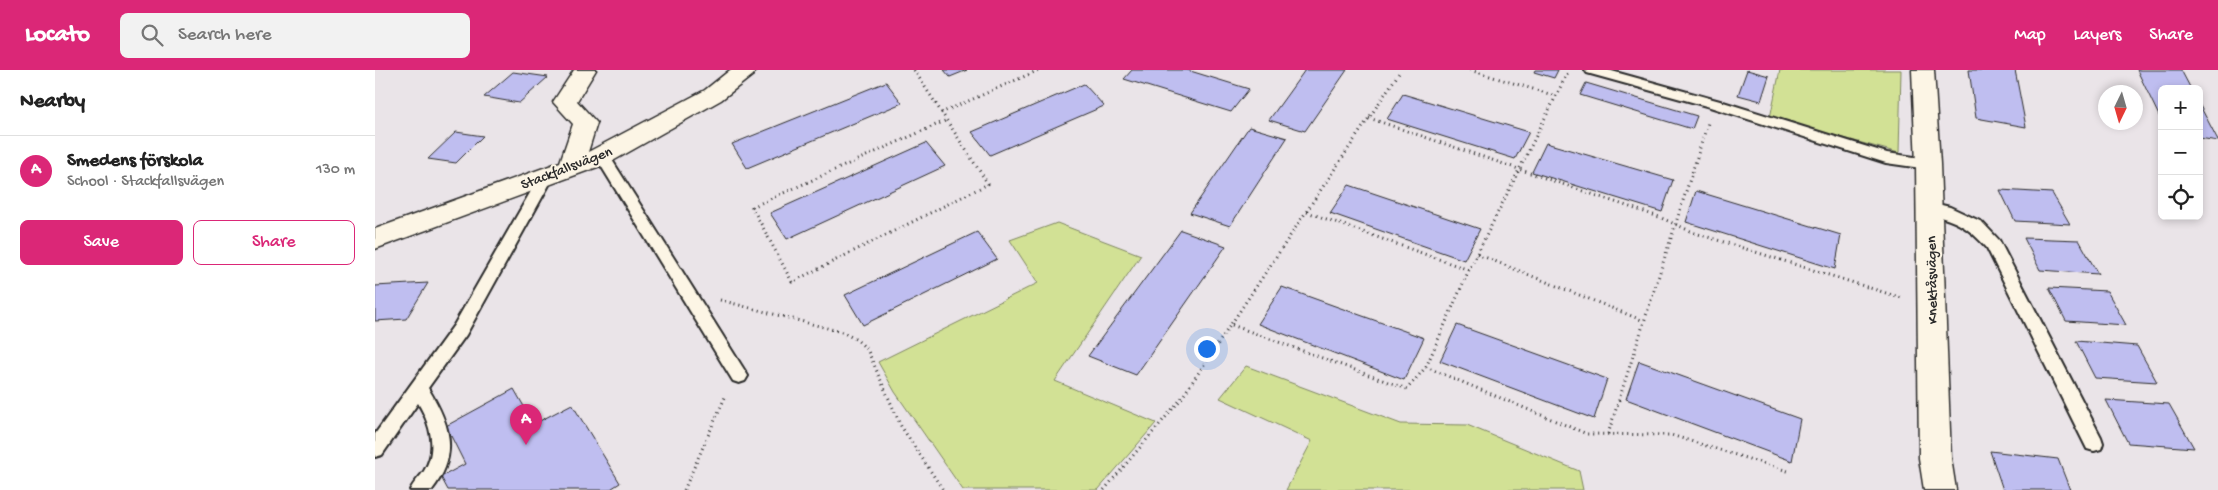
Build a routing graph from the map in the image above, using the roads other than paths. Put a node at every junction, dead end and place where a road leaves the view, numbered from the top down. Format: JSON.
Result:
{"nodes":[{"id":1,"x":585,"y":70,"type":"edge"},
{"id":2,"x":745,"y":70,"type":"edge"},
{"id":3,"x":1591,"y":70,"type":"edge"},
{"id":4,"x":1923,"y":70,"type":"edge"},
{"id":5,"x":602,"y":156,"type":"junction"},
{"id":6,"x":1928,"y":164,"type":"junction"},
{"id":7,"x":571,"y":167,"type":"junction"},
{"id":8,"x":547,"y":176,"type":"junction"},
{"id":9,"x":1929,"y":208,"type":"junction"},
{"id":10,"x":375,"y":239,"type":"edge"},
{"id":11,"x":739,"y":376,"type":"road end"},
{"id":12,"x":419,"y":388,"type":"junction"},
{"id":13,"x":2094,"y":443,"type":"dead end"},
{"id":14,"x":375,"y":449,"type":"edge"},
{"id":15,"x":420,"y":490,"type":"edge"},
{"id":16,"x":1940,"y":490,"type":"edge"}],
"edges":[{"from":1,"to":7,"type":"street"},
{"from":2,"to":5,"type":"street","name":"Stackfallsvägen"},
{"from":3,"to":6,"type":"lane"},
{"from":4,"to":6,"type":"street","name":"Knektåsvägen"},
{"from":5,"to":7,"type":"street","name":"Stackfallsvägen"},
{"from":5,"to":11,"type":"lane"},
{"from":6,"to":9,"type":"street","name":"Knektåsvägen"},
{"from":7,"to":8,"type":"street","name":"Stackfallsvägen"},
{"from":8,"to":10,"type":"street","name":"Stackfallsvägen"},
{"from":8,"to":12,"type":"lane"},
{"from":9,"to":13,"type":"lane"},
{"from":9,"to":16,"type":"street","name":"Knektåsvägen"},
{"from":12,"to":14,"type":"lane"},
{"from":12,"to":15,"type":"lane"}]}
